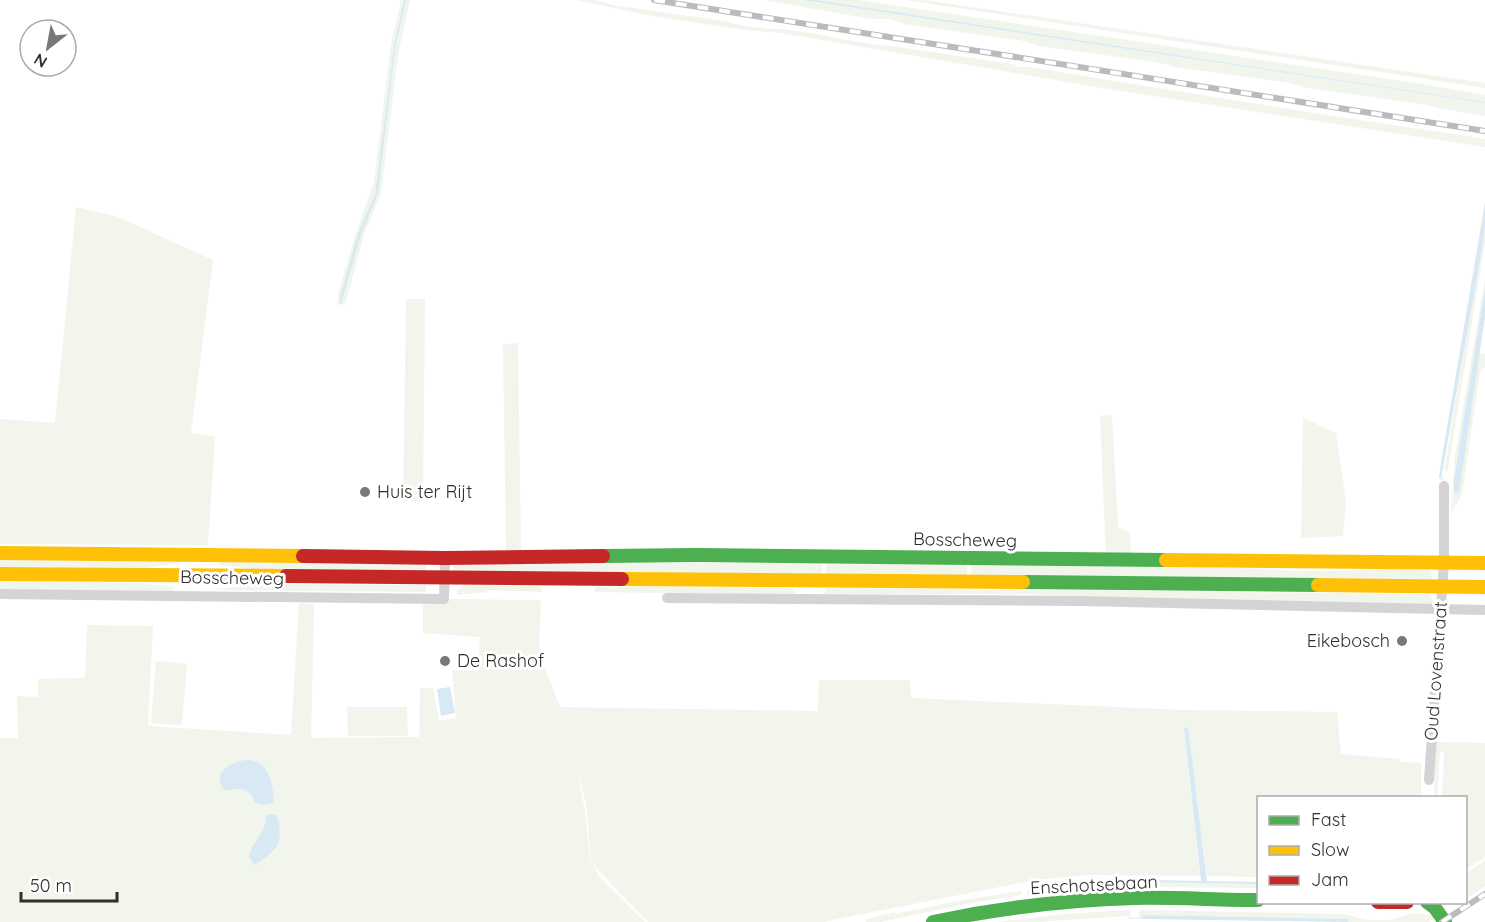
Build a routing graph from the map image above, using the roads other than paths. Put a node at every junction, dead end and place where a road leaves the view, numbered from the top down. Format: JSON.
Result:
{"nodes":[{"id":1,"x":1444,"y":486,"type":"dead end"},
{"id":2,"x":0,"y":554,"type":"edge"},
{"id":3,"x":445,"y":558,"type":"junction"},
{"id":4,"x":1444,"y":562,"type":"junction"},
{"id":5,"x":1485,"y":563,"type":"edge"},
{"id":6,"x":0,"y":574,"type":"edge"},
{"id":7,"x":445,"y":578,"type":"junction"},
{"id":8,"x":807,"y":580,"type":"junction"},
{"id":9,"x":1441,"y":586,"type":"junction"},
{"id":10,"x":1485,"y":587,"type":"edge"},
{"id":11,"x":0,"y":594,"type":"edge"},
{"id":12,"x":667,"y":598,"type":"dead end"},
{"id":13,"x":807,"y":600,"type":"junction"},
{"id":14,"x":1440,"y":609,"type":"junction"},
{"id":15,"x":1485,"y":610,"type":"edge"},
{"id":16,"x":1429,"y":780,"type":"dead end"},
{"id":17,"x":1257,"y":900,"type":"edge"},
{"id":18,"x":1430,"y":904,"type":"edge"},
{"id":19,"x":933,"y":922,"type":"edge"},
{"id":20,"x":1445,"y":922,"type":"edge"}],
"edges":[{"from":1,"to":4,"type":"street","name":"Oud Lovenstraat"},
{"from":2,"to":3,"type":"street","name":"Bosscheweg"},
{"from":3,"to":4,"type":"street","name":"Bosscheweg"},
{"from":3,"to":7,"type":"street","name":"Bosscheweg"},
{"from":4,"to":5,"type":"street","name":"Bosscheweg"},
{"from":4,"to":9,"type":"street","name":"Oud Lovenstraat"},
{"from":6,"to":7,"type":"street","name":"Bosscheweg"},
{"from":7,"to":8,"type":"street","name":"Bosscheweg"},
{"from":7,"to":11,"type":"street","name":"Bosscheweg"},
{"from":8,"to":9,"type":"street","name":"Bosscheweg"},
{"from":8,"to":13,"type":"street"},
{"from":9,"to":10,"type":"street","name":"Bosscheweg"},
{"from":9,"to":14,"type":"street","name":"Oud Lovenstraat"},
{"from":12,"to":13,"type":"street"},
{"from":13,"to":14,"type":"street"},
{"from":14,"to":15,"type":"street"},
{"from":14,"to":16,"type":"street","name":"Oud Lovenstraat"},
{"from":17,"to":19,"type":"street","name":"Enschotsebaan"},
{"from":18,"to":20,"type":"street"}]}
